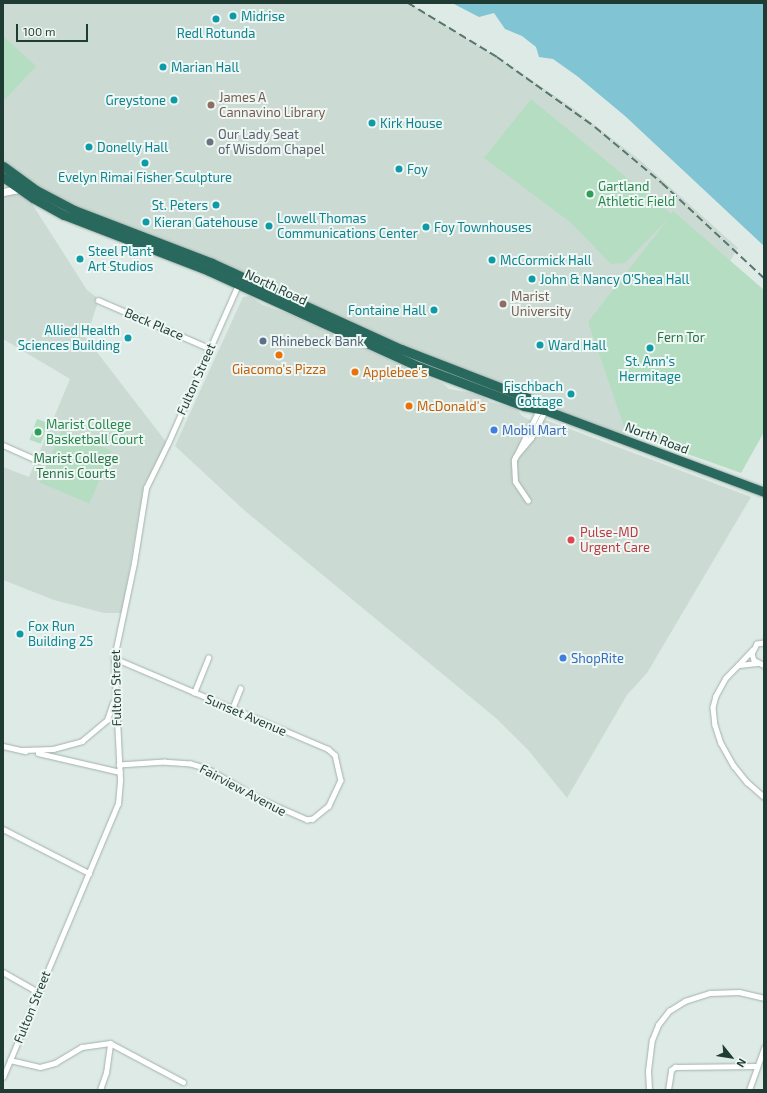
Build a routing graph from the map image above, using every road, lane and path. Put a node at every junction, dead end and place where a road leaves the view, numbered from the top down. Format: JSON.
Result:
{"nodes":[{"id":1,"x":3,"y":166,"type":"edge"},
{"id":2,"x":3,"y":177,"type":"edge"},
{"id":3,"x":19,"y":189,"type":"junction"},
{"id":4,"x":3,"y":192,"type":"edge"},
{"id":5,"x":240,"y":280,"type":"junction"},
{"id":6,"x":98,"y":300,"type":"dead end"},
{"id":7,"x":209,"y":348,"type":"junction"},
{"id":8,"x":543,"y":409,"type":"junction"},
{"id":9,"x":3,"y":445,"type":"edge"},
{"id":10,"x":37,"y":460,"type":"dead end"},
{"id":11,"x":764,"y":492,"type":"edge"},
{"id":12,"x":528,"y":501,"type":"dead end"},
{"id":13,"x":764,"y":643,"type":"edge"},
{"id":14,"x":753,"y":650,"type":"junction"},
{"id":15,"x":114,"y":658,"type":"junction"},
{"id":16,"x":208,"y":658,"type":"dead end"},
{"id":17,"x":757,"y":663,"type":"junction"},
{"id":18,"x":739,"y":665,"type":"junction"},
{"id":19,"x":764,"y":665,"type":"edge"},
{"id":20,"x":240,"y":689,"type":"dead end"},
{"id":21,"x":194,"y":693,"type":"junction"},
{"id":22,"x":114,"y":694,"type":"junction"},
{"id":23,"x":232,"y":709,"type":"junction"},
{"id":24,"x":3,"y":746,"type":"edge"},
{"id":25,"x":22,"y":750,"type":"junction"},
{"id":26,"x":119,"y":765,"type":"junction"},
{"id":27,"x":120,"y":772,"type":"junction"},
{"id":28,"x":764,"y":797,"type":"edge"},
{"id":29,"x":334,"y":798,"type":"joint"},
{"id":30,"x":3,"y":829,"type":"edge"},
{"id":31,"x":89,"y":873,"type":"junction"},
{"id":32,"x":3,"y":972,"type":"edge"},
{"id":33,"x":38,"y":992,"type":"junction"},
{"id":34,"x":764,"y":998,"type":"edge"},
{"id":35,"x":110,"y":1043,"type":"junction"},
{"id":36,"x":764,"y":1048,"type":"edge"},
{"id":37,"x":10,"y":1060,"type":"junction"},
{"id":38,"x":757,"y":1066,"type":"junction"},
{"id":39,"x":3,"y":1077,"type":"edge"},
{"id":40,"x":183,"y":1082,"type":"dead end"},
{"id":41,"x":100,"y":1090,"type":"edge"},
{"id":42,"x":649,"y":1090,"type":"edge"},
{"id":43,"x":668,"y":1090,"type":"edge"},
{"id":44,"x":749,"y":1090,"type":"edge"}],
"edges":[{"from":1,"to":5,"type":"highway","name":"North Road"},
{"from":2,"to":3,"type":"highway","name":"North Road"},
{"from":3,"to":4,"type":"street"},
{"from":3,"to":5,"type":"highway","name":"North Road"},
{"from":5,"to":7,"type":"street","name":"Fulton Street"},
{"from":5,"to":8,"type":"highway","name":"North Road"},
{"from":6,"to":7,"type":"street","name":"Beck Place"},
{"from":7,"to":15,"type":"street","name":"Fulton Street"},
{"from":8,"to":11,"type":"highway","name":"North Road"},
{"from":8,"to":12,"type":"street"},
{"from":9,"to":10,"type":"street"},
{"from":13,"to":14,"type":"street"},
{"from":14,"to":17,"type":"street"},
{"from":14,"to":18,"type":"street"},
{"from":15,"to":21,"type":"street","name":"Sunset Avenue"},
{"from":15,"to":22,"type":"street","name":"Fulton Street"},
{"from":16,"to":21,"type":"street"},
{"from":17,"to":18,"type":"street"},
{"from":17,"to":19,"type":"street"},
{"from":18,"to":28,"type":"street"},
{"from":20,"to":23,"type":"street"},
{"from":21,"to":23,"type":"street","name":"Sunset Avenue"},
{"from":22,"to":25,"type":"street"},
{"from":22,"to":26,"type":"street","name":"Fulton Street"},
{"from":23,"to":29,"type":"street","name":"Sunset Avenue"},
{"from":24,"to":25,"type":"street"},
{"from":25,"to":27,"type":"street"},
{"from":26,"to":27,"type":"street","name":"Fulton Street"},
{"from":26,"to":29,"type":"street","name":"Fairview Avenue"},
{"from":27,"to":31,"type":"street","name":"Fulton Street"},
{"from":30,"to":31,"type":"street"},
{"from":31,"to":33,"type":"street","name":"Fulton Street"},
{"from":32,"to":33,"type":"street"},
{"from":33,"to":37,"type":"street","name":"Fulton Street"},
{"from":34,"to":42,"type":"street"},
{"from":35,"to":37,"type":"street"},
{"from":35,"to":40,"type":"street"},
{"from":35,"to":41,"type":"street"},
{"from":36,"to":38,"type":"street"},
{"from":37,"to":39,"type":"street","name":"Fulton Street"},
{"from":38,"to":43,"type":"street"},
{"from":38,"to":44,"type":"street"}]}
